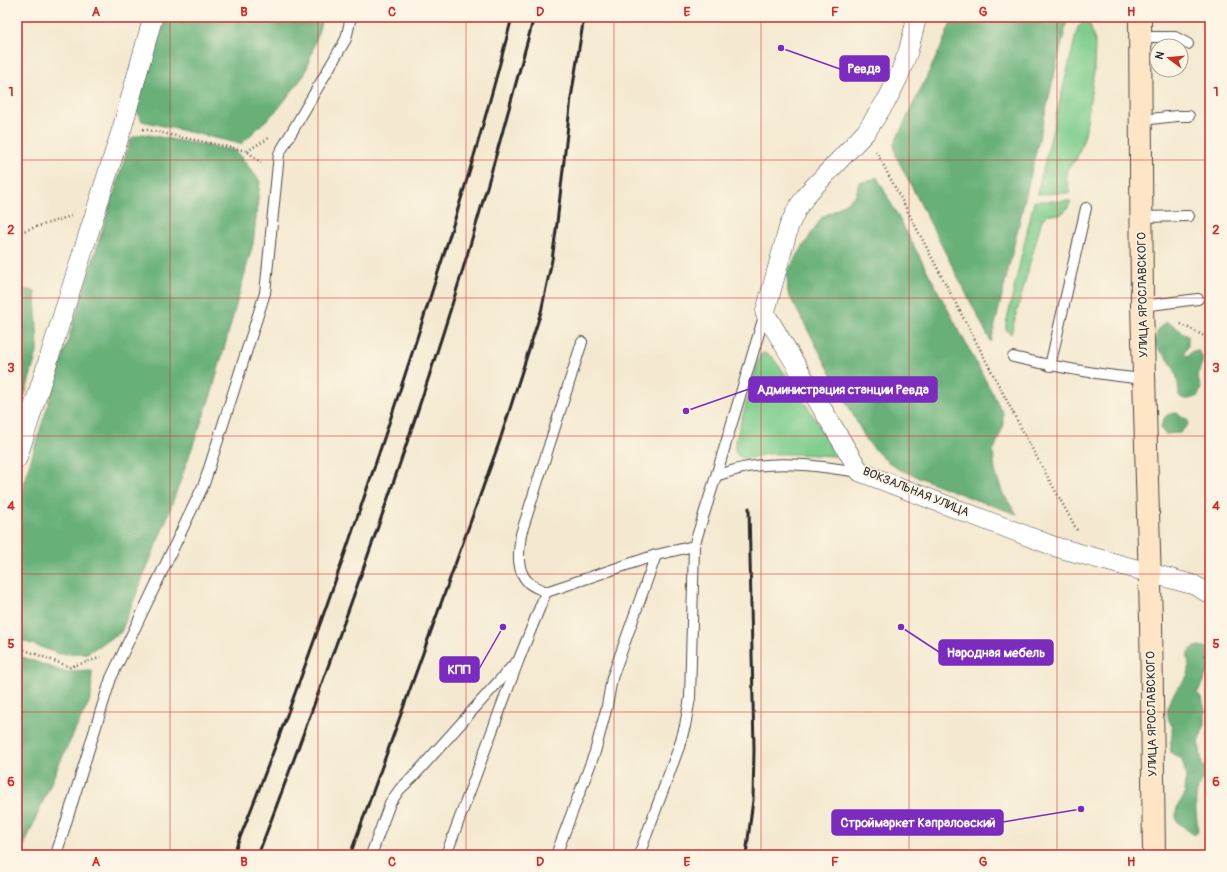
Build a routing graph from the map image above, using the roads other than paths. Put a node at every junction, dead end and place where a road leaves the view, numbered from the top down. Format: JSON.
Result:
{"nodes":[{"id":1,"x":153,"y":17,"type":"edge"},
{"id":2,"x":351,"y":17,"type":"edge"},
{"id":3,"x":917,"y":17,"type":"edge"},
{"id":4,"x":1140,"y":27,"type":"edge"},
{"id":5,"x":1177,"y":38,"type":"edge"},
{"id":6,"x":1189,"y":116,"type":"dead end"},
{"id":7,"x":1141,"y":120,"type":"junction"},
{"id":8,"x":1086,"y":208,"type":"dead end"},
{"id":9,"x":1190,"y":216,"type":"dead end"},
{"id":10,"x":1142,"y":217,"type":"junction"},
{"id":11,"x":1198,"y":299,"type":"dead end"},
{"id":12,"x":1142,"y":306,"type":"junction"},
{"id":13,"x":765,"y":314,"type":"junction"},
{"id":14,"x":582,"y":342,"type":"dead end"},
{"id":15,"x":1014,"y":357,"type":"dead end"},
{"id":16,"x":1050,"y":366,"type":"junction"},
{"id":17,"x":1144,"y":379,"type":"junction"},
{"id":18,"x":17,"y":459,"type":"edge"},
{"id":19,"x":860,"y":472,"type":"junction"},
{"id":20,"x":716,"y":476,"type":"junction"},
{"id":21,"x":694,"y":546,"type":"junction"},
{"id":22,"x":656,"y":555,"type":"junction"},
{"id":23,"x":1150,"y":574,"type":"junction"},
{"id":24,"x":546,"y":592,"type":"junction"},
{"id":25,"x":1210,"y":594,"type":"edge"},
{"id":26,"x":519,"y":659,"type":"junction"},
{"id":27,"x":56,"y":855,"type":"edge"},
{"id":28,"x":371,"y":855,"type":"edge"},
{"id":29,"x":446,"y":855,"type":"edge"},
{"id":30,"x":556,"y":855,"type":"edge"},
{"id":31,"x":639,"y":855,"type":"edge"},
{"id":32,"x":1154,"y":855,"type":"edge"}],
"edges":[{"from":1,"to":18,"type":"street"},
{"from":2,"to":27,"type":"lane"},
{"from":3,"to":13,"type":"street"},
{"from":4,"to":5,"type":"lane"},
{"from":4,"to":7,"type":"street","name":"УЛИЦА ЯРОСЛАВСКОГО"},
{"from":6,"to":7,"type":"lane"},
{"from":7,"to":10,"type":"street","name":"УЛИЦА ЯРОСЛАВСКОГО"},
{"from":8,"to":16,"type":"lane"},
{"from":9,"to":10,"type":"lane"},
{"from":10,"to":12,"type":"street","name":"УЛИЦА ЯРОСЛАВСКОГО"},
{"from":11,"to":12,"type":"lane"},
{"from":12,"to":17,"type":"street","name":"УЛИЦА ЯРОСЛАВСКОГО"},
{"from":13,"to":19,"type":"street","name":"ВОКЗАЛЬНАЯ УЛИЦА"},
{"from":13,"to":20,"type":"lane"},
{"from":14,"to":24,"type":"lane"},
{"from":15,"to":16,"type":"lane"},
{"from":16,"to":17,"type":"lane"},
{"from":17,"to":23,"type":"street","name":"УЛИЦА ЯРОСЛАВСКОГО"},
{"from":19,"to":20,"type":"lane"},
{"from":19,"to":23,"type":"street","name":"ВОКЗАЛЬНАЯ УЛИЦА"},
{"from":20,"to":21,"type":"lane"},
{"from":21,"to":22,"type":"lane"},
{"from":21,"to":31,"type":"lane"},
{"from":22,"to":24,"type":"lane"},
{"from":22,"to":30,"type":"lane"},
{"from":23,"to":25,"type":"street"},
{"from":23,"to":32,"type":"street","name":"УЛИЦА ЯРОСЛАВСКОГО"},
{"from":24,"to":26,"type":"lane"},
{"from":26,"to":28,"type":"lane"},
{"from":26,"to":29,"type":"lane"}]}
